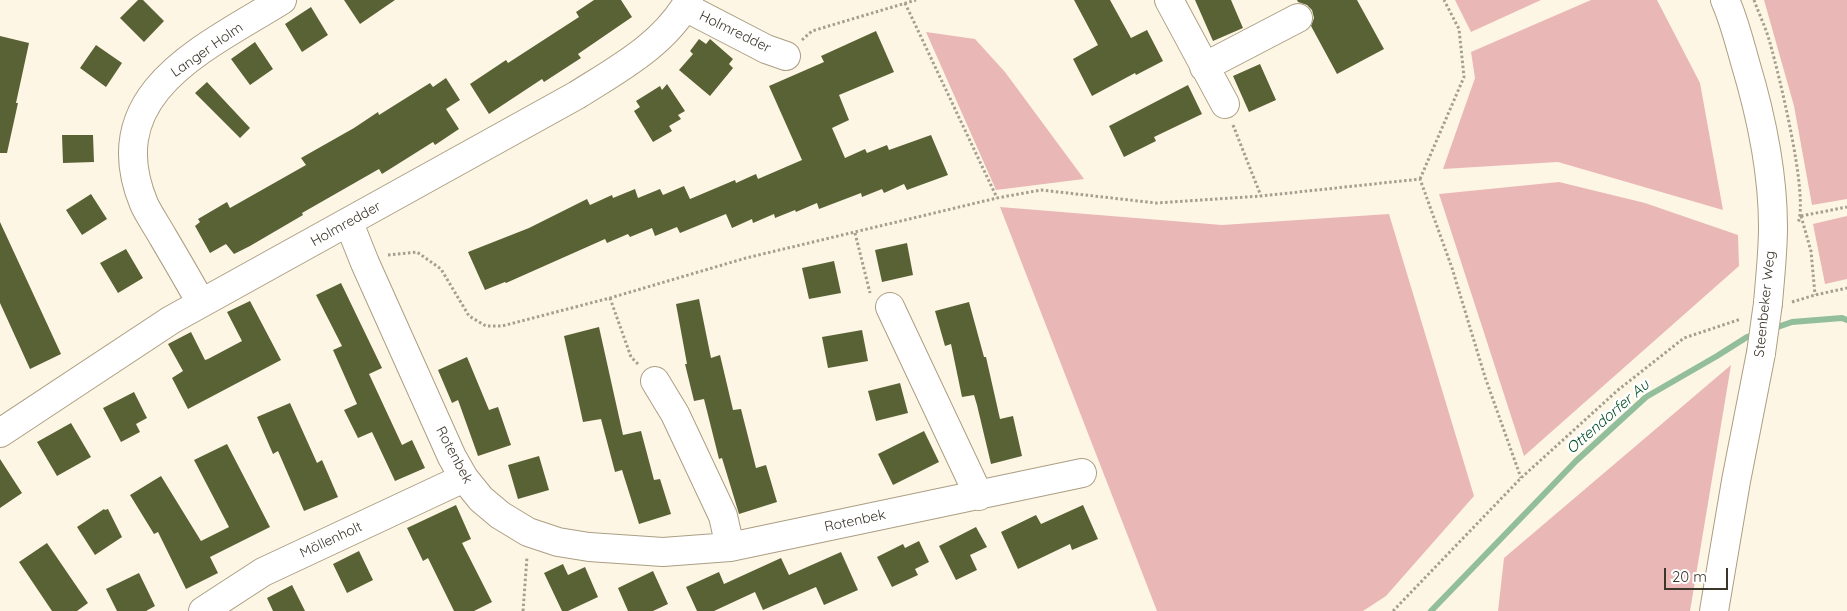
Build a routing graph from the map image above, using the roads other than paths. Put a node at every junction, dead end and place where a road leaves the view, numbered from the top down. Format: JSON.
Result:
{"nodes":[{"id":1,"x":282,"y":0,"type":"edge"},
{"id":2,"x":1169,"y":0,"type":"edge"},
{"id":3,"x":1725,"y":0,"type":"edge"},
{"id":4,"x":687,"y":4,"type":"edge"},
{"id":5,"x":1298,"y":18,"type":"dead end"},
{"id":6,"x":786,"y":56,"type":"road end"},
{"id":7,"x":1204,"y":66,"type":"junction"},
{"id":8,"x":1225,"y":104,"type":"road end"},
{"id":9,"x":348,"y":223,"type":"junction"},
{"id":10,"x":201,"y":303,"type":"junction"},
{"id":11,"x":890,"y":306,"type":"road end"},
{"id":12,"x":655,"y":381,"type":"road end"},
{"id":13,"x":0,"y":433,"type":"edge"},
{"id":14,"x":1082,"y":473,"type":"dead end"},
{"id":15,"x":464,"y":478,"type":"junction"},
{"id":16,"x":979,"y":496,"type":"junction"},
{"id":17,"x":730,"y":547,"type":"junction"},
{"id":18,"x":203,"y":611,"type":"edge"},
{"id":19,"x":1714,"y":611,"type":"edge"}],
"edges":[{"from":1,"to":10,"type":"street","name":"Langer Holm"},
{"from":2,"to":7,"type":"street"},
{"from":3,"to":19,"type":"street","name":"Steenbeker Weg","bridge":true},
{"from":4,"to":6,"type":"street","name":"Holmredder"},
{"from":4,"to":9,"type":"street","name":"Holmredder"},
{"from":5,"to":7,"type":"street"},
{"from":7,"to":8,"type":"street"},
{"from":9,"to":10,"type":"street","name":"Holmredder"},
{"from":9,"to":15,"type":"street","name":"Rotenbek"},
{"from":10,"to":13,"type":"street","name":"Holmredder"},
{"from":11,"to":16,"type":"street"},
{"from":12,"to":17,"type":"street"},
{"from":14,"to":16,"type":"street","name":"Rotenbek"},
{"from":15,"to":17,"type":"street","name":"Rotenbek"},
{"from":15,"to":18,"type":"street","name":"Möllenholt"},
{"from":16,"to":17,"type":"street","name":"Rotenbek"}]}
